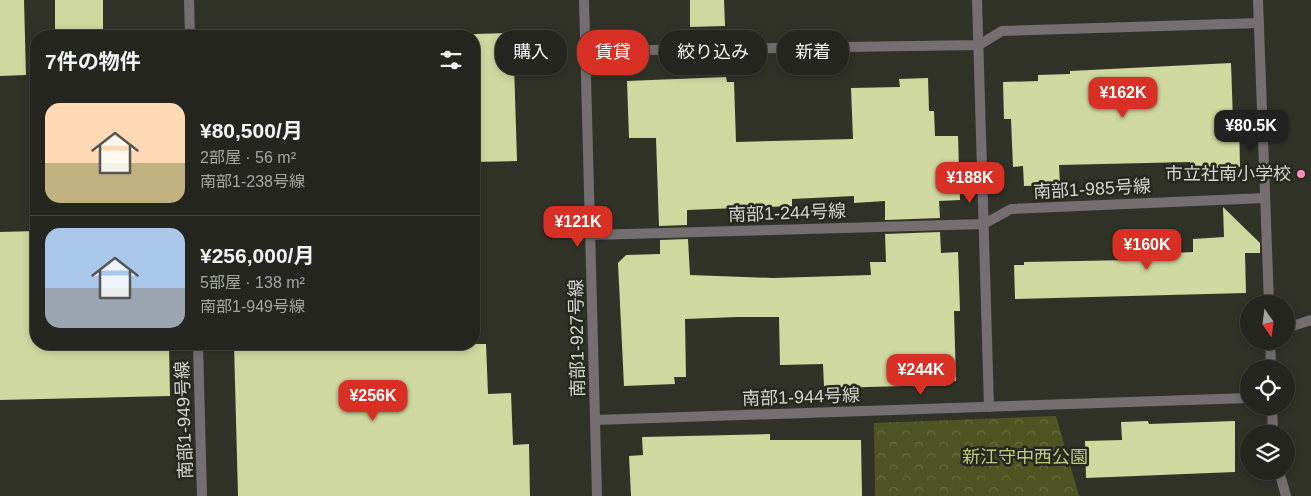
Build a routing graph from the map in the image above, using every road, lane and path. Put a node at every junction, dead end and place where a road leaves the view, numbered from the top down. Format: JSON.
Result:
{"nodes":[{"id":1,"x":189,"y":0,"type":"edge"},
{"id":2,"x":584,"y":0,"type":"edge"},
{"id":3,"x":977,"y":0,"type":"edge"},
{"id":4,"x":1258,"y":0,"type":"edge"},
{"id":5,"x":1259,"y":23,"type":"junction"},
{"id":6,"x":190,"y":30,"type":"edge"},
{"id":7,"x":585,"y":30,"type":"edge"},
{"id":8,"x":979,"y":45,"type":"junction"},
{"id":9,"x":649,"y":50,"type":"edge"},
{"id":10,"x":586,"y":75,"type":"edge"},
{"id":11,"x":1265,"y":198,"type":"junction"},
{"id":12,"x":984,"y":224,"type":"junction"},
{"id":13,"x":590,"y":235,"type":"junction"},
{"id":14,"x":1269,"y":295,"type":"edge"},
{"id":15,"x":1311,"y":320,"type":"edge"},
{"id":16,"x":1295,"y":325,"type":"edge"},
{"id":17,"x":198,"y":350,"type":"edge"},
{"id":18,"x":1240,"y":398,"type":"edge"},
{"id":19,"x":989,"y":407,"type":"junction"},
{"id":20,"x":595,"y":420,"type":"junction"},
{"id":21,"x":1282,"y":480,"type":"edge"},
{"id":22,"x":202,"y":496,"type":"edge"},
{"id":23,"x":597,"y":496,"type":"edge"},
{"id":24,"x":1286,"y":496,"type":"edge"}],
"edges":[{"from":1,"to":6,"type":"street"},
{"from":2,"to":7,"type":"street","name":"南部1-927号線"},
{"from":3,"to":8,"type":"street"},
{"from":4,"to":5,"type":"street"},
{"from":5,"to":8,"type":"street"},
{"from":5,"to":11,"type":"street"},
{"from":8,"to":9,"type":"street"},
{"from":8,"to":12,"type":"street"},
{"from":10,"to":13,"type":"street","name":"南部1-927号線"},
{"from":11,"to":12,"type":"street","name":"南部1-985号線"},
{"from":11,"to":14,"type":"street"},
{"from":12,"to":13,"type":"street","name":"南部1-244号線"},
{"from":12,"to":19,"type":"street"},
{"from":13,"to":20,"type":"street","name":"南部1-927号線"},
{"from":15,"to":16,"type":"street"},
{"from":17,"to":22,"type":"street","name":"南部1-949号線"},
{"from":18,"to":19,"type":"street","name":"南部1-944号線"},
{"from":19,"to":20,"type":"street","name":"南部1-944号線"},
{"from":20,"to":23,"type":"street","name":"南部1-927号線"},
{"from":21,"to":24,"type":"street"}]}
